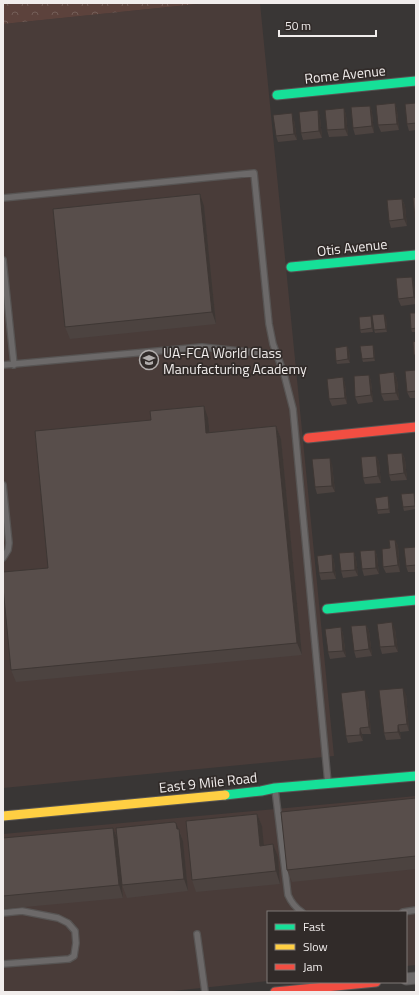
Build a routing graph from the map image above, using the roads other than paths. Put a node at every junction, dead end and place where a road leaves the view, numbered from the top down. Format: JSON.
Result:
{"nodes":[{"id":1,"x":416,"y":81,"type":"edge"},
{"id":2,"x":277,"y":95,"type":"dead end"},
{"id":3,"x":3,"y":198,"type":"edge"},
{"id":4,"x":416,"y":255,"type":"edge"},
{"id":5,"x":3,"y":260,"type":"edge"},
{"id":6,"x":291,"y":267,"type":"dead end"},
{"id":7,"x":277,"y":355,"type":"junction"},
{"id":8,"x":14,"y":364,"type":"junction"},
{"id":9,"x":3,"y":366,"type":"edge"},
{"id":10,"x":416,"y":427,"type":"edge"},
{"id":11,"x":308,"y":438,"type":"dead end"},
{"id":12,"x":3,"y":485,"type":"edge"},
{"id":13,"x":3,"y":558,"type":"edge"},
{"id":14,"x":416,"y":600,"type":"edge"},
{"id":15,"x":327,"y":609,"type":"dead end"},
{"id":16,"x":416,"y":776,"type":"edge"},
{"id":17,"x":328,"y":784,"type":"junction"},
{"id":18,"x":274,"y":788,"type":"junction"},
{"id":19,"x":3,"y":816,"type":"edge"},
{"id":20,"x":301,"y":911,"type":"edge"},
{"id":21,"x":3,"y":913,"type":"edge"},
{"id":22,"x":197,"y":934,"type":"dead end"},
{"id":23,"x":3,"y":964,"type":"edge"},
{"id":24,"x":366,"y":983,"type":"edge"},
{"id":25,"x":205,"y":992,"type":"edge"},
{"id":26,"x":275,"y":992,"type":"edge"}],
"edges":[{"from":1,"to":2,"type":"street","name":"Rome Avenue"},
{"from":3,"to":7,"type":"lane"},
{"from":4,"to":6,"type":"street","name":"Otis Avenue"},
{"from":5,"to":8,"type":"lane"},
{"from":7,"to":8,"type":"lane"},
{"from":7,"to":17,"type":"lane"},
{"from":8,"to":9,"type":"lane"},
{"from":10,"to":11,"type":"street"},
{"from":12,"to":13,"type":"lane"},
{"from":14,"to":15,"type":"street"},
{"from":16,"to":17,"type":"street","name":"East 9 Mile Road"},
{"from":17,"to":18,"type":"street","name":"East 9 Mile Road"},
{"from":18,"to":19,"type":"street","name":"East 9 Mile Road"},
{"from":18,"to":20,"type":"lane"},
{"from":21,"to":23,"type":"lane"},
{"from":22,"to":25,"type":"lane"},
{"from":24,"to":26,"type":"street"}]}
